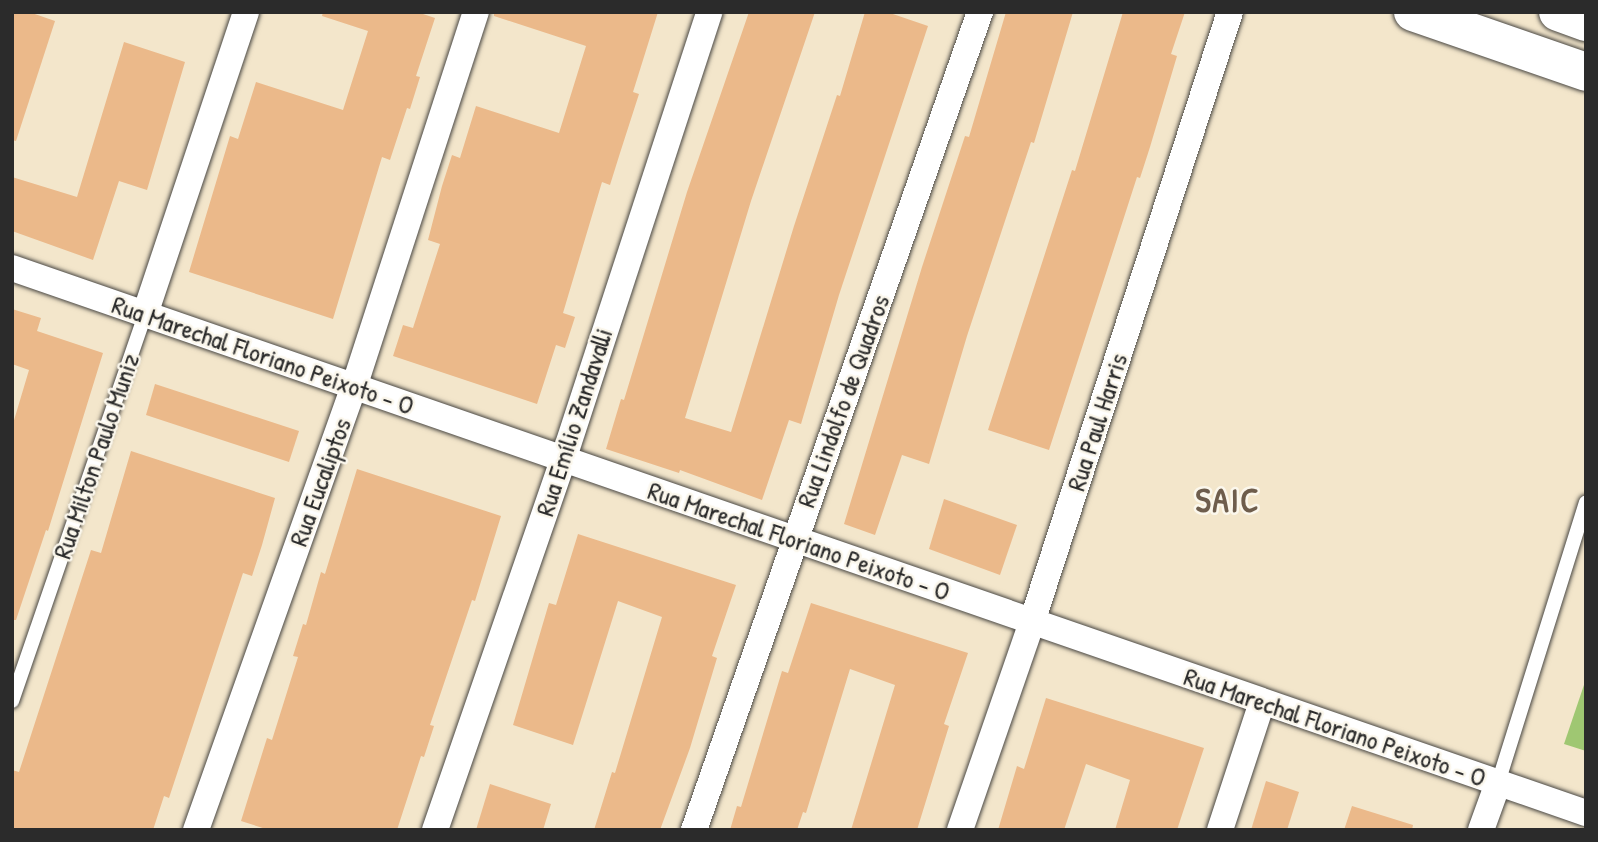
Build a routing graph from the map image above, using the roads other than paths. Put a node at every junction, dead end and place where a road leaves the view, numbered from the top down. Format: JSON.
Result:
{"nodes":[{"id":1,"x":246,"y":12,"type":"edge"},
{"id":2,"x":476,"y":12,"type":"edge"},
{"id":3,"x":709,"y":12,"type":"edge"},
{"id":4,"x":980,"y":12,"type":"edge"},
{"id":5,"x":1230,"y":12,"type":"edge"},
{"id":6,"x":1413,"y":12,"type":"edge"},
{"id":7,"x":1559,"y":12,"type":"edge"},
{"id":8,"x":1586,"y":22,"type":"edge"},
{"id":9,"x":1586,"y":72,"type":"edge"},
{"id":10,"x":12,"y":268,"type":"edge"},
{"id":11,"x":145,"y":314,"type":"junction"},
{"id":12,"x":354,"y":387,"type":"junction"},
{"id":13,"x":563,"y":460,"type":"junction"},
{"id":14,"x":1586,"y":502,"type":"edge"},
{"id":15,"x":793,"y":540,"type":"junction"},
{"id":16,"x":1032,"y":622,"type":"junction"},
{"id":17,"x":12,"y":701,"type":"edge"},
{"id":18,"x":1262,"y":702,"type":"junction"},
{"id":19,"x":1497,"y":783,"type":"junction"},
{"id":20,"x":1586,"y":813,"type":"edge"},
{"id":21,"x":197,"y":830,"type":"edge"},
{"id":22,"x":435,"y":830,"type":"edge"},
{"id":23,"x":694,"y":830,"type":"edge"},
{"id":24,"x":960,"y":830,"type":"edge"},
{"id":25,"x":1220,"y":830,"type":"edge"},
{"id":26,"x":1481,"y":830,"type":"edge"}],
"edges":[{"from":1,"to":11,"type":"street","name":"Rua Milton Paulo Muniz"},
{"from":2,"to":12,"type":"street","name":"Rua Eucaliptos"},
{"from":3,"to":13,"type":"street","name":"Rua Emílio Zandavalli"},
{"from":4,"to":15,"type":"street","name":"Rua Lindolfo de Quadros"},
{"from":5,"to":16,"type":"street","name":"Rua Paul Harris"},
{"from":6,"to":9,"type":"street"},
{"from":7,"to":8,"type":"street"},
{"from":10,"to":11,"type":"street","name":"Rua Marechal Floriano Peixoto - O"},
{"from":11,"to":12,"type":"street","name":"Rua Marechal Floriano Peixoto - O"},
{"from":11,"to":17,"type":"lane","name":"Rua Milton Paulo Muniz"},
{"from":12,"to":13,"type":"street","name":"Rua Marechal Floriano Peixoto - O"},
{"from":12,"to":21,"type":"street","name":"Rua Eucaliptos"},
{"from":13,"to":15,"type":"street","name":"Rua Marechal Floriano Peixoto - O"},
{"from":13,"to":22,"type":"street","name":"Rua Emílio Zandavalli"},
{"from":14,"to":19,"type":"lane"},
{"from":15,"to":16,"type":"street","name":"Rua Marechal Floriano Peixoto - O"},
{"from":15,"to":23,"type":"street","name":"Rua Lindolfo de Quadros"},
{"from":16,"to":18,"type":"street","name":"Rua Marechal Floriano Peixoto - O"},
{"from":16,"to":24,"type":"street","name":"Rua Paul Harris"},
{"from":18,"to":19,"type":"street","name":"Rua Marechal Floriano Peixoto - O"},
{"from":18,"to":25,"type":"street"},
{"from":19,"to":20,"type":"street","name":"Rua Marechal Floriano Peixoto - O"},
{"from":19,"to":26,"type":"street"}]}
